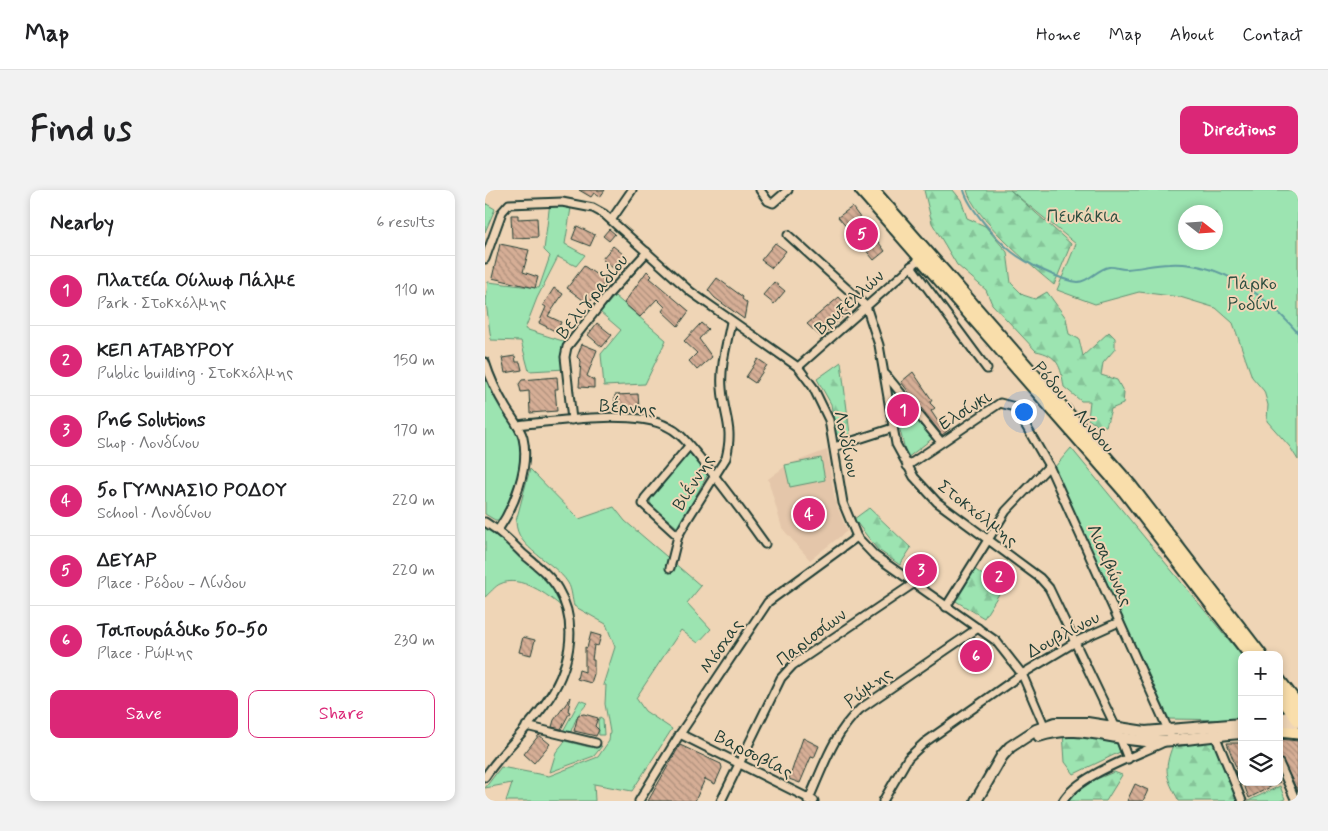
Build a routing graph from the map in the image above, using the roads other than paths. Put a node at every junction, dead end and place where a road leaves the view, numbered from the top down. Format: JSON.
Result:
{"nodes":[{"id":1,"x":631,"y":190,"type":"edge"},
{"id":2,"x":760,"y":190,"type":"edge"},
{"id":3,"x":788,"y":190,"type":"edge"},
{"id":4,"x":861,"y":190,"type":"edge"},
{"id":5,"x":873,"y":190,"type":"edge"},
{"id":6,"x":612,"y":219,"type":"junction"},
{"id":7,"x":788,"y":235,"type":"dead end"},
{"id":8,"x":647,"y":252,"type":"junction"},
{"id":9,"x":485,"y":259,"type":"edge"},
{"id":10,"x":915,"y":262,"type":"junction"},
{"id":11,"x":866,"y":306,"type":"junction"},
{"id":12,"x":731,"y":322,"type":"junction"},
{"id":13,"x":485,"y":362,"type":"edge"},
{"id":14,"x":798,"y":367,"type":"junction"},
{"id":15,"x":987,"y":369,"type":"dead end"},
{"id":16,"x":885,"y":373,"type":"junction"},
{"id":17,"x":1015,"y":407,"type":"joint"},
{"id":18,"x":572,"y":420,"type":"junction"},
{"id":19,"x":517,"y":425,"type":"junction"},
{"id":20,"x":893,"y":428,"type":"junction"},
{"id":21,"x":941,"y":442,"type":"junction"},
{"id":22,"x":689,"y":446,"type":"junction"},
{"id":23,"x":834,"y":447,"type":"junction"},
{"id":24,"x":907,"y":466,"type":"junction"},
{"id":25,"x":1049,"y":466,"type":"junction"},
{"id":26,"x":715,"y":475,"type":"junction"},
{"id":27,"x":485,"y":522,"type":"edge"},
{"id":28,"x":498,"y":530,"type":"junction"},
{"id":29,"x":678,"y":536,"type":"junction"},
{"id":30,"x":857,"y":536,"type":"junction"},
{"id":31,"x":987,"y":540,"type":"junction"},
{"id":32,"x":765,"y":544,"type":"dead end"},
{"id":33,"x":670,"y":568,"type":"dead end"},
{"id":34,"x":913,"y":584,"type":"junction"},
{"id":35,"x":946,"y":607,"type":"junction"},
{"id":36,"x":1119,"y":622,"type":"junction"},
{"id":37,"x":978,"y":628,"type":"junction"},
{"id":38,"x":1077,"y":641,"type":"junction"},
{"id":39,"x":1247,"y":651,"type":"edge"},
{"id":40,"x":1258,"y":651,"type":"edge"},
{"id":41,"x":1022,"y":674,"type":"junction"},
{"id":42,"x":1283,"y":688,"type":"edge"},
{"id":43,"x":1283,"y":700,"type":"edge"},
{"id":44,"x":1297,"y":715,"type":"edge"},
{"id":45,"x":1283,"y":718,"type":"edge"},
{"id":46,"x":1238,"y":725,"type":"edge"},
{"id":47,"x":526,"y":726,"type":"junction"},
{"id":48,"x":1283,"y":729,"type":"edge"},
{"id":49,"x":1046,"y":730,"type":"junction"},
{"id":50,"x":1283,"y":731,"type":"edge"},
{"id":51,"x":1119,"y":732,"type":"junction"},
{"id":52,"x":1238,"y":733,"type":"edge"},
{"id":53,"x":1298,"y":733,"type":"edge"},
{"id":54,"x":680,"y":734,"type":"junction"},
{"id":55,"x":1165,"y":735,"type":"junction"},
{"id":56,"x":1215,"y":735,"type":"junction"},
{"id":57,"x":596,"y":743,"type":"dead end"},
{"id":58,"x":1128,"y":760,"type":"junction"},
{"id":59,"x":739,"y":763,"type":"junction"},
{"id":60,"x":1283,"y":773,"type":"edge"},
{"id":61,"x":485,"y":777,"type":"edge"},
{"id":62,"x":810,"y":800,"type":"edge"},
{"id":63,"x":639,"y":801,"type":"edge"},
{"id":64,"x":721,"y":801,"type":"edge"},
{"id":65,"x":883,"y":801,"type":"edge"},
{"id":66,"x":976,"y":801,"type":"edge"},
{"id":67,"x":983,"y":801,"type":"edge"},
{"id":68,"x":1063,"y":801,"type":"edge"},
{"id":69,"x":1242,"y":801,"type":"edge"},
{"id":70,"x":1295,"y":801,"type":"edge"}],
"edges":[{"from":1,"to":6,"type":"street"},
{"from":2,"to":3,"type":"street"},
{"from":4,"to":10,"type":"main road","name":"Ρόδου - Λίνδου"},
{"from":5,"to":40,"type":"main road","name":"Ρόδου - Λίνδου"},
{"from":6,"to":8,"type":"street","name":"Λονδίνου"},
{"from":6,"to":9,"type":"street","name":"Λονδίνου"},
{"from":7,"to":11,"type":"street","name":"Στοκχόλμης"},
{"from":8,"to":12,"type":"street","name":"Λονδίνου"},
{"from":8,"to":18,"type":"street","name":"Βελιγραδίου"},
{"from":10,"to":11,"type":"street","name":"Βρυξελλών"},
{"from":10,"to":15,"type":"street"},
{"from":10,"to":39,"type":"main road","name":"Ρόδου - Λίνδου"},
{"from":11,"to":14,"type":"street","name":"Βρυξελλών"},
{"from":11,"to":16,"type":"street","name":"Στοκχόλμης"},
{"from":12,"to":14,"type":"street","name":"Λονδίνου"},
{"from":12,"to":26,"type":"street","name":"Βιέννης"},
{"from":13,"to":19,"type":"street"},
{"from":14,"to":23,"type":"street","name":"Λονδίνου"},
{"from":16,"to":20,"type":"street","name":"Στοκχόλμης"},
{"from":16,"to":21,"type":"street"},
{"from":17,"to":21,"type":"street","name":"Ελσίνκι"},
{"from":17,"to":25,"type":"street","name":"Λισαβώνας"},
{"from":18,"to":19,"type":"street","name":"Βέρνης"},
{"from":18,"to":22,"type":"street","name":"Βέρνης"},
{"from":19,"to":28,"type":"street"},
{"from":20,"to":23,"type":"street"},
{"from":20,"to":24,"type":"street","name":"Στοκχόλμης"},
{"from":21,"to":24,"type":"street","name":"Ελσίνκι"},
{"from":22,"to":26,"type":"street","name":"Βέρνης"},
{"from":22,"to":29,"type":"street"},
{"from":23,"to":30,"type":"street","name":"Λονδίνου"},
{"from":24,"to":31,"type":"street","name":"Στοκχόλμης"},
{"from":25,"to":31,"type":"street"},
{"from":25,"to":36,"type":"street","name":"Λισαβώνας"},
{"from":26,"to":29,"type":"street","name":"Βιέννης"},
{"from":26,"to":32,"type":"street","name":"Βέρνης"},
{"from":27,"to":28,"type":"street"},
{"from":28,"to":47,"type":"street"},
{"from":29,"to":33,"type":"street","name":"Βιέννης"},
{"from":30,"to":34,"type":"street","name":"Λονδίνου"},
{"from":30,"to":54,"type":"street","name":"Μόσχας"},
{"from":31,"to":35,"type":"street"},
{"from":31,"to":38,"type":"street","name":"Στοκχόλμης"},
{"from":34,"to":35,"type":"street","name":"Λονδίνου"},
{"from":34,"to":59,"type":"street","name":"Παρισσίων"},
{"from":35,"to":37,"type":"street","name":"Λονδίνου"},
{"from":36,"to":38,"type":"street","name":"Δουβλίνου"},
{"from":36,"to":55,"type":"street","name":"Λισαβώνας"},
{"from":37,"to":41,"type":"street","name":"Λονδίνου"},
{"from":37,"to":62,"type":"street","name":"Ρώμης"},
{"from":38,"to":41,"type":"street","name":"Δουβλίνου"},
{"from":38,"to":51,"type":"street","name":"Στοκχόλμης"},
{"from":41,"to":49,"type":"street","name":"Λονδίνου"},
{"from":41,"to":65,"type":"street","name":"Δουβλίνου"},
{"from":42,"to":44,"type":"main road"},
{"from":43,"to":44,"type":"main road"},
{"from":44,"to":45,"type":"main road"},
{"from":44,"to":48,"type":"main road"},
{"from":46,"to":55,"type":"main road"},
{"from":47,"to":57,"type":"street"},
{"from":47,"to":61,"type":"street"},
{"from":49,"to":51,"type":"main road"},
{"from":49,"to":66,"type":"main road"},
{"from":49,"to":67,"type":"main road"},
{"from":50,"to":53,"type":"main road"},
{"from":51,"to":55,"type":"main road"},
{"from":51,"to":58,"type":"street","name":"Στοκχόλμης"},
{"from":52,"to":56,"type":"main road"},
{"from":54,"to":59,"type":"street","name":"Βαρσοβίας"},
{"from":54,"to":63,"type":"street","name":"Μόσχας"},
{"from":55,"to":56,"type":"main road"},
{"from":55,"to":58,"type":"street"},
{"from":56,"to":69,"type":"street"},
{"from":58,"to":68,"type":"street"},
{"from":59,"to":62,"type":"street","name":"Βαρσοβίας"},
{"from":59,"to":64,"type":"street","name":"Παρισσίων"},
{"from":60,"to":70,"type":"street"}]}
